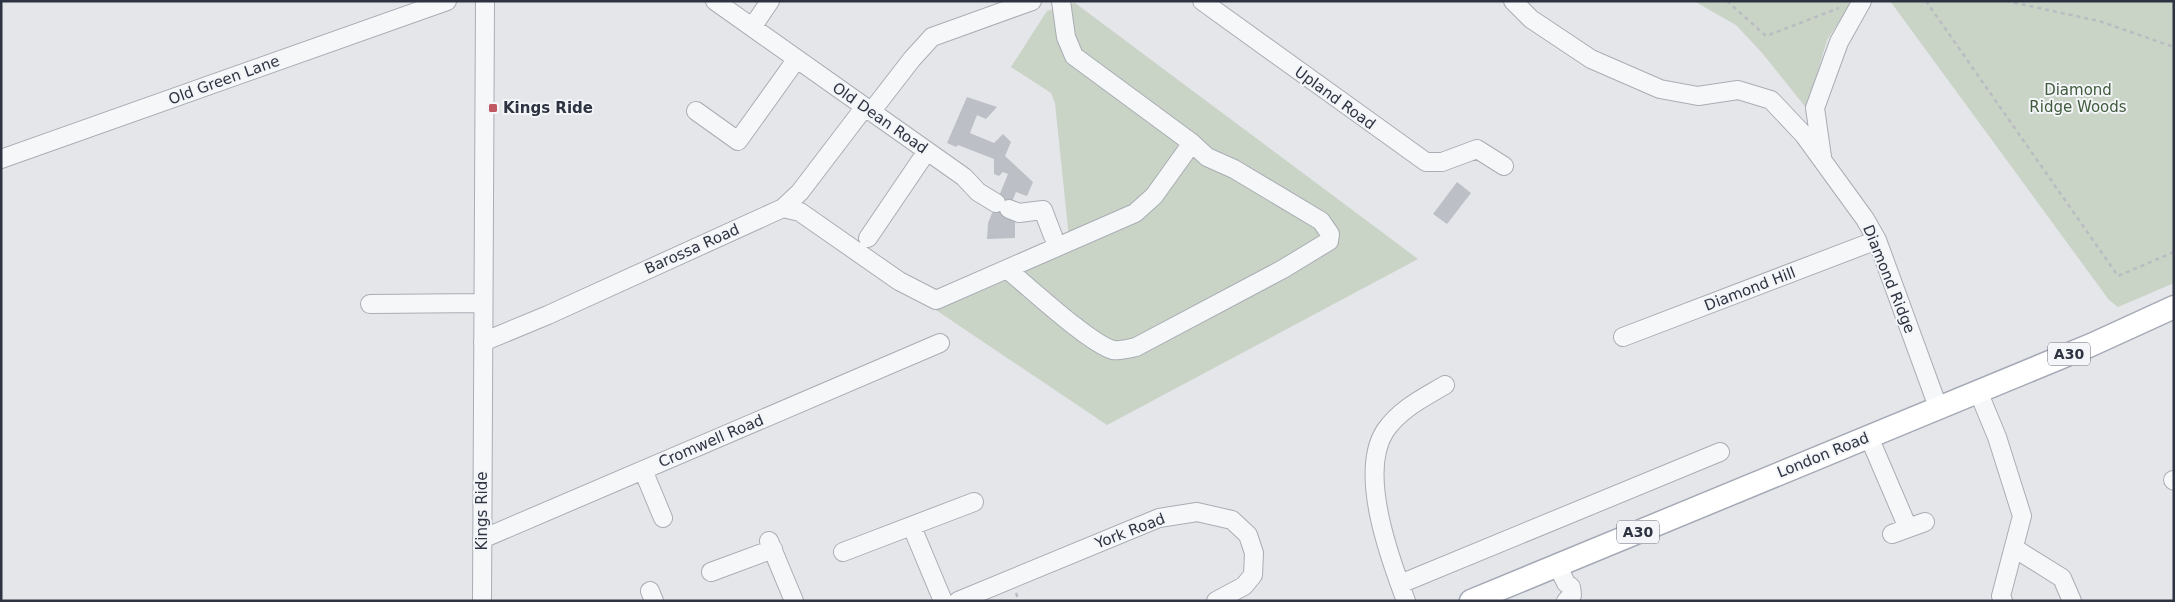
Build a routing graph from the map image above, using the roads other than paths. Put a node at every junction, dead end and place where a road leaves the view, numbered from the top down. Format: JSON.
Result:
{"nodes":[{"id":1,"x":447,"y":1,"type":"edge"},
{"id":2,"x":485,"y":1,"type":"edge"},
{"id":3,"x":716,"y":1,"type":"edge"},
{"id":4,"x":770,"y":1,"type":"edge"},
{"id":5,"x":1032,"y":1,"type":"edge"},
{"id":6,"x":1061,"y":1,"type":"edge"},
{"id":7,"x":1202,"y":1,"type":"edge"},
{"id":8,"x":1513,"y":1,"type":"edge"},
{"id":9,"x":1855,"y":3,"type":"edge"},
{"id":10,"x":752,"y":26,"type":"junction"},
{"id":11,"x":796,"y":60,"type":"junction"},
{"id":12,"x":867,"y":110,"type":"junction"},
{"id":13,"x":696,"y":111,"type":"dead end"},
{"id":14,"x":1192,"y":144,"type":"junction"},
{"id":15,"x":927,"y":151,"type":"junction"},
{"id":16,"x":1,"y":159,"type":"edge"},
{"id":17,"x":1822,"y":160,"type":"junction"},
{"id":18,"x":1504,"y":166,"type":"dead end"},
{"id":19,"x":783,"y":208,"type":"junction"},
{"id":20,"x":1053,"y":236,"type":"dead end"},
{"id":21,"x":868,"y":238,"type":"dead end"},
{"id":22,"x":1877,"y":240,"type":"junction"},
{"id":23,"x":1008,"y":270,"type":"junction"},
{"id":24,"x":483,"y":303,"type":"junction"},
{"id":25,"x":370,"y":304,"type":"dead end"},
{"id":26,"x":2174,"y":307,"type":"edge"},
{"id":27,"x":1623,"y":337,"type":"dead end"},
{"id":28,"x":483,"y":342,"type":"junction"},
{"id":29,"x":940,"y":342,"type":"dead end"},
{"id":30,"x":1445,"y":385,"type":"dead end"},
{"id":31,"x":1978,"y":391,"type":"junction"},
{"id":32,"x":1938,"y":407,"type":"junction"},
{"id":33,"x":1869,"y":437,"type":"junction"},
{"id":34,"x":1720,"y":452,"type":"dead end"},
{"id":35,"x":643,"y":470,"type":"junction"},
{"id":36,"x":974,"y":502,"type":"dead end"},
{"id":37,"x":663,"y":518,"type":"dead end"},
{"id":38,"x":912,"y":527,"type":"junction"},
{"id":39,"x":1892,"y":534,"type":"dead end"},
{"id":40,"x":482,"y":538,"type":"junction"},
{"id":41,"x":2014,"y":548,"type":"junction"},
{"id":42,"x":843,"y":552,"type":"dead end"},
{"id":43,"x":1557,"y":565,"type":"junction"},
{"id":44,"x":711,"y":572,"type":"dead end"},
{"id":45,"x":1400,"y":584,"type":"junction"},
{"id":46,"x":482,"y":601,"type":"edge"},
{"id":47,"x":794,"y":601,"type":"edge"},
{"id":48,"x":943,"y":601,"type":"edge"},
{"id":49,"x":958,"y":601,"type":"edge"},
{"id":50,"x":1216,"y":601,"type":"edge"},
{"id":51,"x":1406,"y":601,"type":"edge"},
{"id":52,"x":1471,"y":601,"type":"edge"},
{"id":53,"x":1566,"y":601,"type":"edge"},
{"id":54,"x":2003,"y":601,"type":"edge"},
{"id":55,"x":2072,"y":601,"type":"edge"}],
"edges":[{"from":1,"to":16,"type":"street","name":"Old Green Lane"},
{"from":2,"to":24,"type":"street","name":"Kings Ride"},
{"from":3,"to":10,"type":"street","name":"Old Dean Road"},
{"from":4,"to":10,"type":"street"},
{"from":5,"to":12,"type":"street"},
{"from":6,"to":14,"type":"street"},
{"from":7,"to":18,"type":"street","name":"Upland Road"},
{"from":8,"to":17,"type":"street","name":"Diamond Ridge"},
{"from":9,"to":17,"type":"street","name":"Diamond Ridge"},
{"from":10,"to":11,"type":"street","name":"Old Dean Road"},
{"from":11,"to":12,"type":"street","name":"Old Dean Road"},
{"from":11,"to":13,"type":"street"},
{"from":12,"to":15,"type":"street","name":"Old Dean Road"},
{"from":12,"to":19,"type":"street","name":"Barossa Road"},
{"from":14,"to":23,"type":"street"},
{"from":14,"to":23,"type":"street"},
{"from":15,"to":20,"type":"street","name":"Old Dean Road"},
{"from":15,"to":21,"type":"street"},
{"from":17,"to":22,"type":"street","name":"Diamond Ridge"},
{"from":19,"to":23,"type":"street"},
{"from":19,"to":28,"type":"street","name":"Barossa Road"},
{"from":22,"to":27,"type":"street","name":"Diamond Hill"},
{"from":22,"to":32,"type":"street","name":"Diamond Ridge"},
{"from":24,"to":25,"type":"street"},
{"from":24,"to":28,"type":"street","name":"Kings Ride"},
{"from":26,"to":31,"type":"main road","name":"London Road","number":"A30"},
{"from":28,"to":40,"type":"street","name":"Kings Ride"},
{"from":29,"to":35,"type":"street","name":"Cromwell Road"},
{"from":30,"to":45,"type":"street"},
{"from":31,"to":32,"type":"main road","name":"London Road","number":"A30"},
{"from":31,"to":41,"type":"street"},
{"from":32,"to":33,"type":"main road","name":"London Road","number":"A30"},
{"from":33,"to":39,"type":"street"},
{"from":33,"to":43,"type":"main road","name":"London Road","number":"A30"},
{"from":34,"to":45,"type":"street"},
{"from":35,"to":37,"type":"street"},
{"from":35,"to":40,"type":"street","name":"Cromwell Road"},
{"from":36,"to":38,"type":"street"},
{"from":38,"to":42,"type":"street"},
{"from":38,"to":48,"type":"street"},
{"from":40,"to":46,"type":"street","name":"Kings Ride"},
{"from":41,"to":54,"type":"street"},
{"from":41,"to":55,"type":"street"},
{"from":43,"to":52,"type":"main road","name":"London Road","number":"A30"},
{"from":43,"to":53,"type":"street"},
{"from":44,"to":47,"type":"street"},
{"from":45,"to":51,"type":"street"},
{"from":49,"to":50,"type":"street","name":"York Road"}]}
